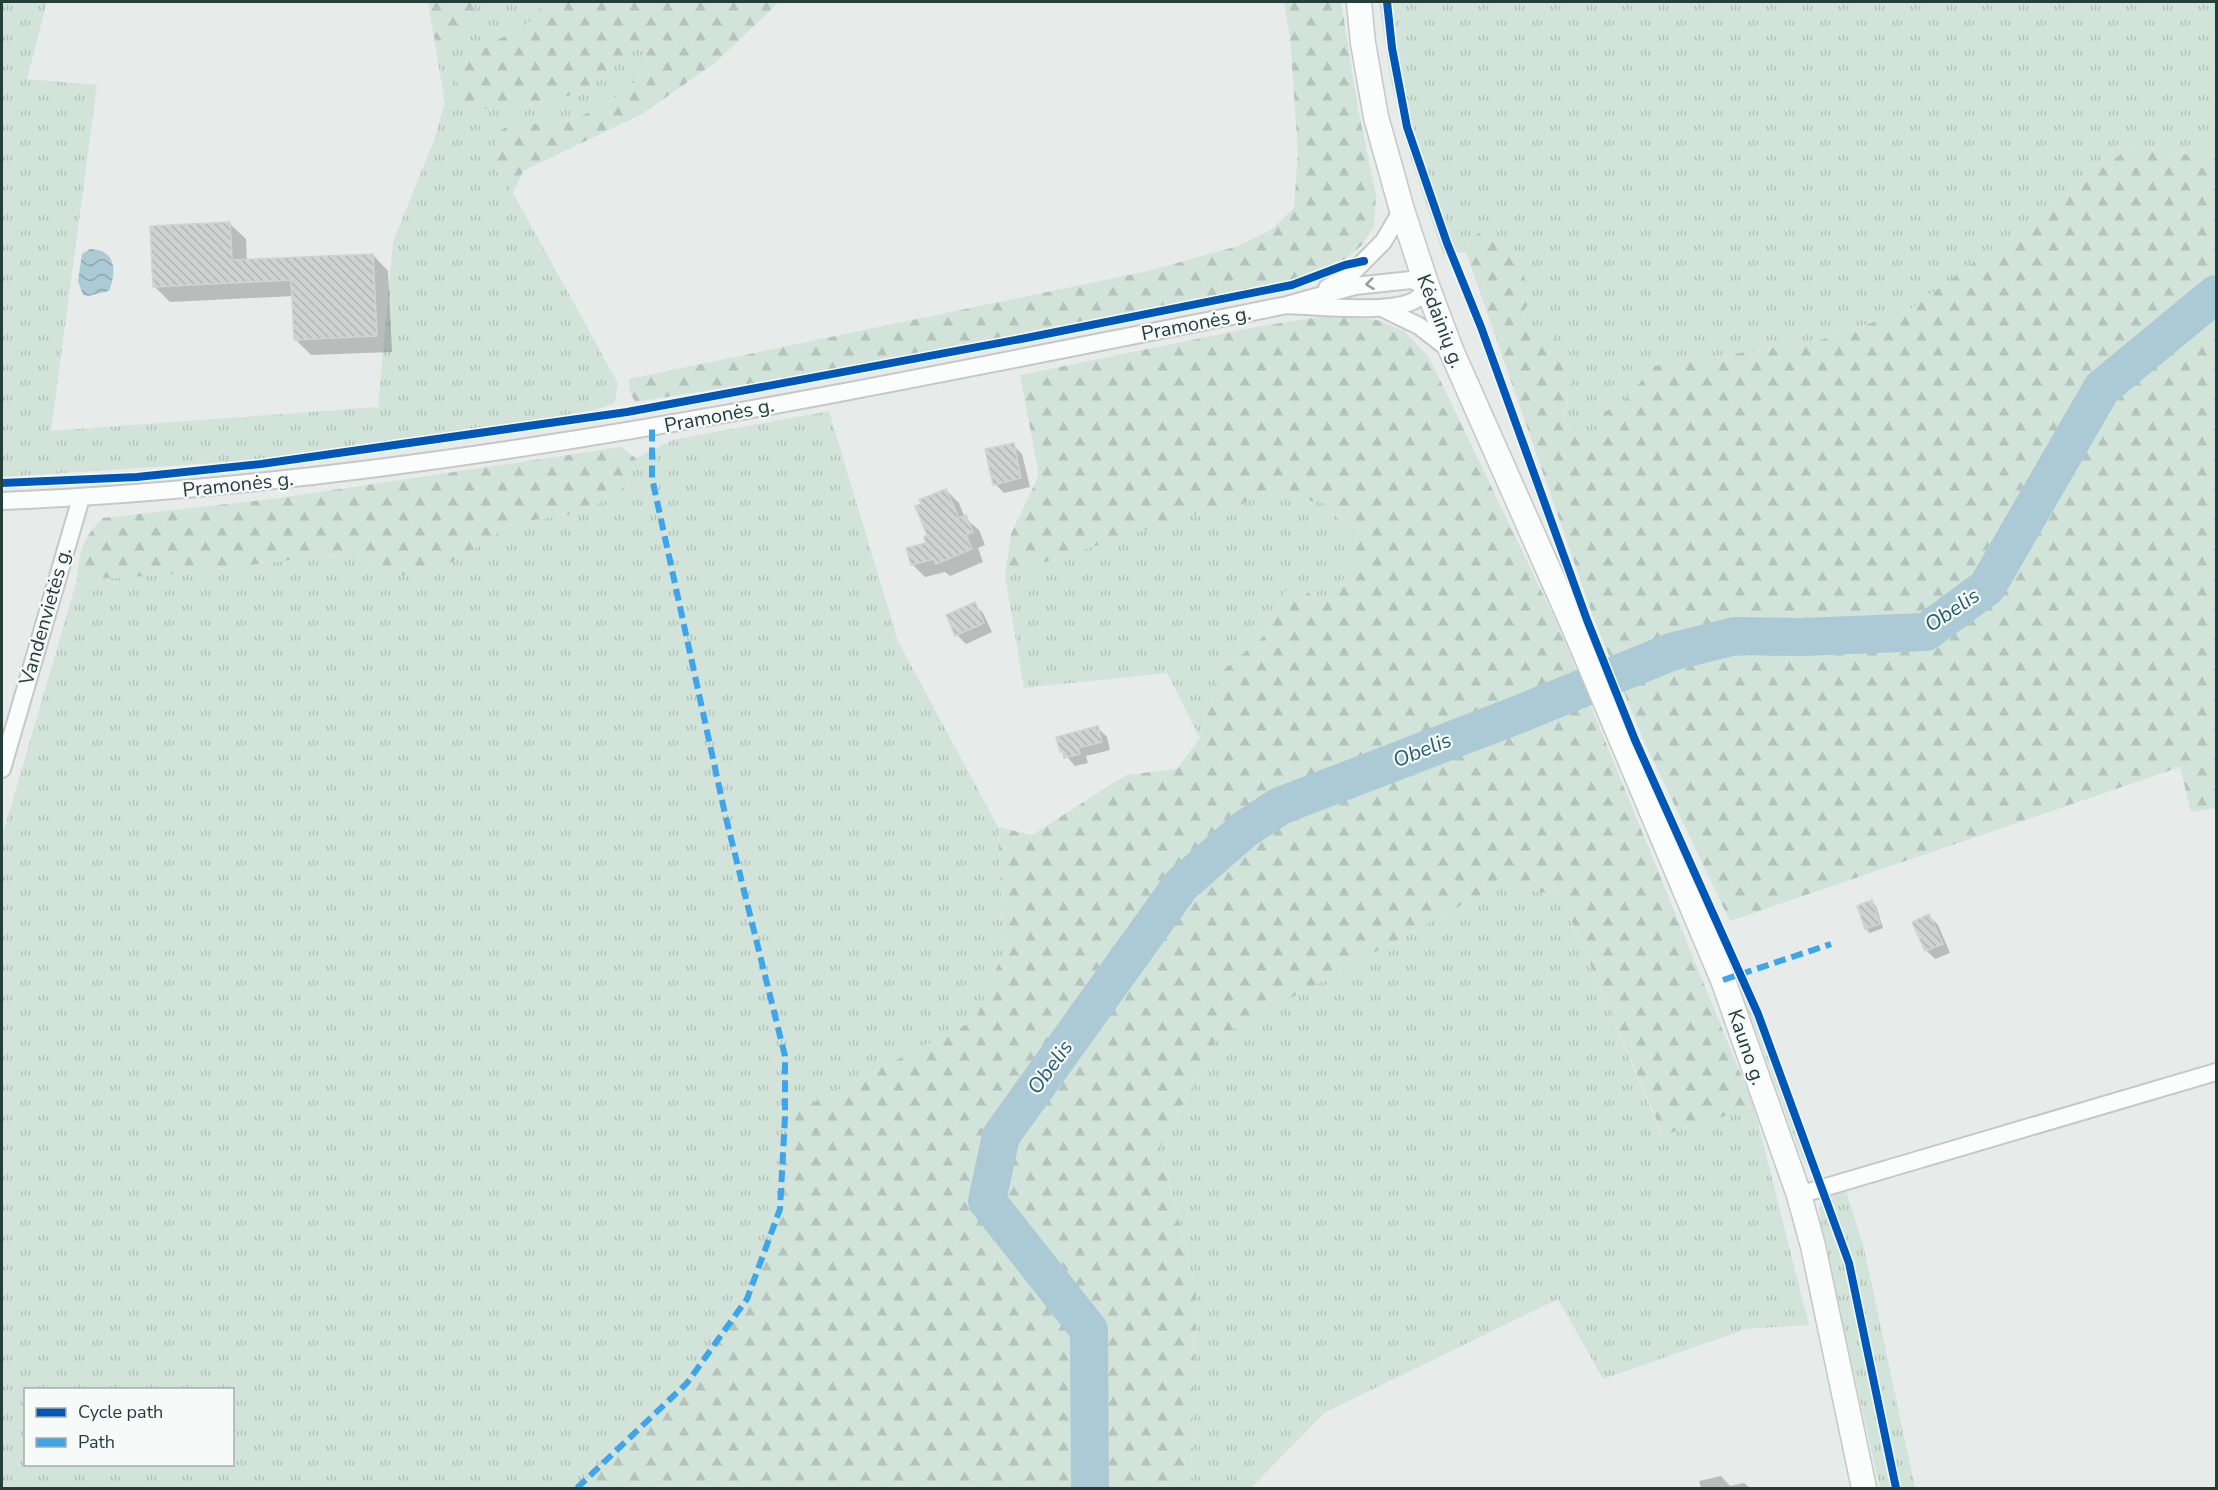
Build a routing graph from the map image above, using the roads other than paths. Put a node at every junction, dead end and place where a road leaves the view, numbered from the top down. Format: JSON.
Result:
{"nodes":[{"id":1,"x":1359,"y":2,"type":"edge"},
{"id":2,"x":1402,"y":210,"type":"junction"},
{"id":3,"x":1427,"y":286,"type":"junction"},
{"id":4,"x":1312,"y":298,"type":"junction"},
{"id":5,"x":1287,"y":305,"type":"junction"},
{"id":6,"x":1382,"y":308,"type":"junction"},
{"id":7,"x":1451,"y":350,"type":"junction"},
{"id":8,"x":81,"y":498,"type":"junction"},
{"id":9,"x":2,"y":501,"type":"edge"},
{"id":10,"x":1573,"y":625,"type":"joint"},
{"id":11,"x":2,"y":769,"type":"edge"},
{"id":12,"x":2217,"y":1072,"type":"edge"},
{"id":13,"x":1799,"y":1195,"type":"junction"},
{"id":14,"x":1864,"y":1488,"type":"edge"}],
"edges":[{"from":1,"to":2,"type":"main road","name":"Kėdainių g."},
{"from":2,"to":3,"type":"main road","name":"Kėdainių g."},
{"from":2,"to":4,"type":"street"},
{"from":3,"to":4,"type":"street","name":"Pramonės g.","one_way":true},
{"from":3,"to":6,"type":"street"},
{"from":3,"to":7,"type":"main road","name":"Kėdainių g."},
{"from":4,"to":5,"type":"street","name":"Pramonės g."},
{"from":5,"to":6,"type":"street"},
{"from":5,"to":8,"type":"street","name":"Pramonės g."},
{"from":6,"to":7,"type":"street"},
{"from":7,"to":10,"type":"main road","name":"Kėdainių g."},
{"from":8,"to":9,"type":"street","name":"Pramonės g."},
{"from":8,"to":11,"type":"street","name":"Vandenvietės g."},
{"from":10,"to":13,"type":"main road","name":"Kauno g."},
{"from":12,"to":13,"type":"street"},
{"from":13,"to":14,"type":"main road","name":"Kauno g."}]}
